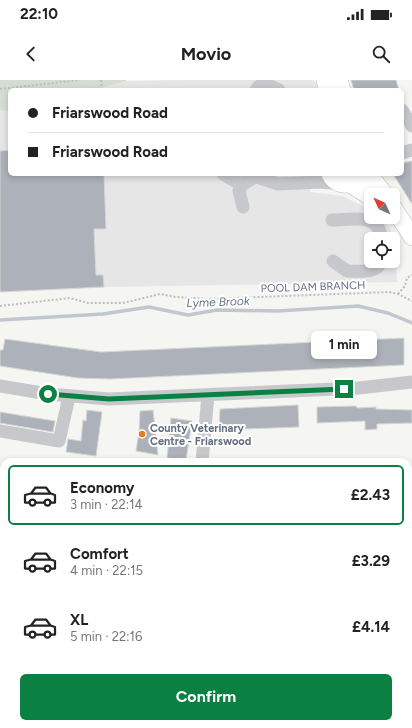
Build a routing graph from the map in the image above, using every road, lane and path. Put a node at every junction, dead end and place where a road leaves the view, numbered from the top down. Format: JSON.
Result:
{"nodes":[{"id":1,"x":80,"y":80,"type":"edge"},
{"id":2,"x":9,"y":88,"type":"edge"},
{"id":3,"x":257,"y":88,"type":"edge"},
{"id":4,"x":275,"y":88,"type":"edge"},
{"id":5,"x":404,"y":113,"type":"edge"},
{"id":6,"x":412,"y":126,"type":"edge"},
{"id":7,"x":233,"y":176,"type":"edge"},
{"id":8,"x":371,"y":176,"type":"edge"},
{"id":9,"x":248,"y":179,"type":"edge"},
{"id":10,"x":346,"y":179,"type":"edge"},
{"id":11,"x":380,"y":188,"type":"edge"},
{"id":12,"x":364,"y":192,"type":"edge"},
{"id":13,"x":243,"y":207,"type":"dead end"},
{"id":14,"x":400,"y":218,"type":"edge"},
{"id":15,"x":332,"y":220,"type":"dead end"},
{"id":16,"x":380,"y":232,"type":"edge"},
{"id":17,"x":412,"y":237,"type":"edge"},
{"id":18,"x":334,"y":261,"type":"dead end"},
{"id":19,"x":378,"y":268,"type":"edge"},
{"id":20,"x":412,"y":275,"type":"edge"},
{"id":21,"x":398,"y":294,"type":"junction"},
{"id":22,"x":412,"y":301,"type":"edge"},
{"id":23,"x":0,"y":306,"type":"edge"},
{"id":24,"x":410,"y":382,"type":"edge"},
{"id":25,"x":0,"y":386,"type":"edge"},
{"id":26,"x":208,"y":395,"type":"junction"},
{"id":27,"x":69,"y":397,"type":"junction"},
{"id":28,"x":0,"y":431,"type":"edge"},
{"id":29,"x":202,"y":458,"type":"edge"}],
"edges":[{"from":1,"to":2,"type":"path"},
{"from":3,"to":4,"type":"street"},
{"from":5,"to":6,"type":"street"},
{"from":7,"to":9,"type":"street"},
{"from":8,"to":11,"type":"main road"},
{"from":9,"to":10,"type":"street"},
{"from":9,"to":13,"type":"street"},
{"from":10,"to":12,"type":"main road"},
{"from":14,"to":17,"type":"main road"},
{"from":15,"to":16,"type":"street"},
{"from":18,"to":19,"type":"street"},
{"from":20,"to":21,"type":"path"},
{"from":21,"to":22,"type":"path","name":"POOL DAM BRANCH"},
{"from":21,"to":23,"type":"path","name":"POOL DAM BRANCH"},
{"from":24,"to":26,"type":"street"},
{"from":25,"to":27,"type":"street"},
{"from":26,"to":27,"type":"street"},
{"from":26,"to":29,"type":"street"},
{"from":27,"to":28,"type":"street"}]}
